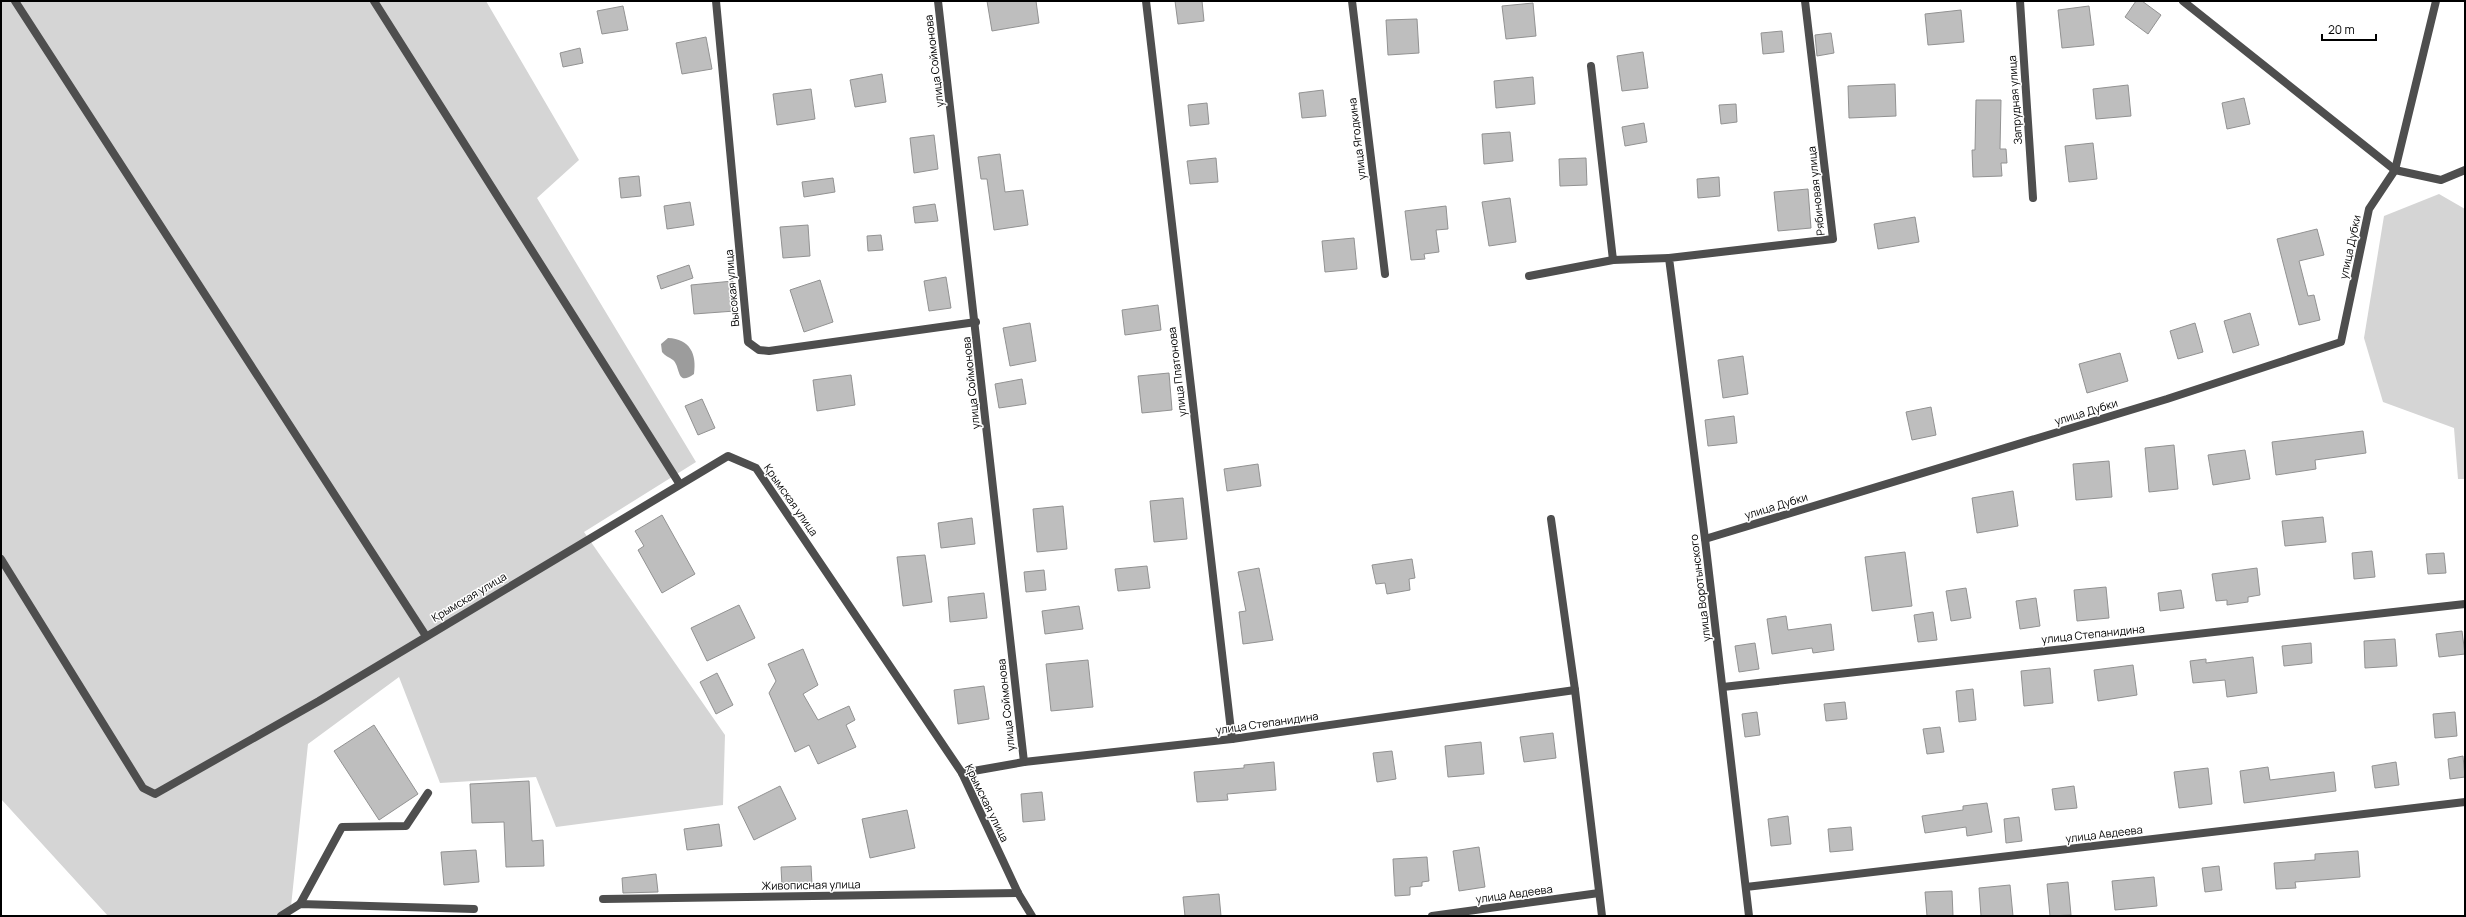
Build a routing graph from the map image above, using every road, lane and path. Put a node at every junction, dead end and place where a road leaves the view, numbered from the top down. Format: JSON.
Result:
{"nodes":[{"id":1,"x":15,"y":1,"type":"edge"},
{"id":2,"x":374,"y":1,"type":"edge"},
{"id":3,"x":716,"y":1,"type":"edge"},
{"id":4,"x":938,"y":1,"type":"edge"},
{"id":5,"x":1146,"y":1,"type":"edge"},
{"id":6,"x":1352,"y":1,"type":"edge"},
{"id":7,"x":1805,"y":1,"type":"edge"},
{"id":8,"x":2020,"y":1,"type":"edge"},
{"id":9,"x":2183,"y":1,"type":"edge"},
{"id":10,"x":2436,"y":1,"type":"edge"},
{"id":11,"x":1591,"y":66,"type":"dead end"},
{"id":12,"x":2395,"y":170,"type":"junction"},
{"id":13,"x":2465,"y":170,"type":"edge"},
{"id":14,"x":2033,"y":198,"type":"dead end"},
{"id":15,"x":1669,"y":258,"type":"junction"},
{"id":16,"x":1613,"y":260,"type":"junction"},
{"id":17,"x":1385,"y":274,"type":"dead end"},
{"id":18,"x":1529,"y":276,"type":"dead end"},
{"id":19,"x":976,"y":322,"type":"junction"},
{"id":20,"x":679,"y":483,"type":"junction"},
{"id":21,"x":1551,"y":519,"type":"dead end"},
{"id":22,"x":1705,"y":539,"type":"junction"},
{"id":23,"x":1,"y":559,"type":"edge"},
{"id":24,"x":2465,"y":604,"type":"edge"},
{"id":25,"x":426,"y":636,"type":"junction"},
{"id":26,"x":1723,"y":687,"type":"junction"},
{"id":27,"x":1575,"y":690,"type":"junction"},
{"id":28,"x":1232,"y":739,"type":"junction"},
{"id":29,"x":1024,"y":762,"type":"junction"},
{"id":30,"x":962,"y":773,"type":"junction"},
{"id":31,"x":428,"y":793,"type":"dead end"},
{"id":32,"x":2465,"y":802,"type":"edge"},
{"id":33,"x":1746,"y":887,"type":"junction"},
{"id":34,"x":1018,"y":893,"type":"junction"},
{"id":35,"x":1599,"y":893,"type":"junction"},
{"id":36,"x":604,"y":899,"type":"dead end"},
{"id":37,"x":300,"y":904,"type":"junction"},
{"id":38,"x":474,"y":909,"type":"dead end"},
{"id":39,"x":281,"y":916,"type":"edge"},
{"id":40,"x":1032,"y":916,"type":"edge"},
{"id":41,"x":1432,"y":916,"type":"edge"},
{"id":42,"x":1602,"y":916,"type":"edge"},
{"id":43,"x":1749,"y":916,"type":"edge"}],
"edges":[{"from":1,"to":25,"type":"street"},
{"from":2,"to":20,"type":"street"},
{"from":3,"to":19,"type":"street","name":"Высокая улица"},
{"from":4,"to":19,"type":"street","name":"улица Соймонова"},
{"from":5,"to":28,"type":"street","name":"улица Платонова"},
{"from":6,"to":17,"type":"street","name":"улица Ягодкина"},
{"from":7,"to":15,"type":"street","name":"Рябиновая улица"},
{"from":8,"to":14,"type":"street","name":"Запрудная улица"},
{"from":9,"to":12,"type":"street"},
{"from":10,"to":12,"type":"street"},
{"from":11,"to":16,"type":"street"},
{"from":12,"to":13,"type":"street"},
{"from":12,"to":22,"type":"street","name":"улица Дубки"},
{"from":15,"to":16,"type":"street"},
{"from":15,"to":22,"type":"street","name":"улица Воротынского"},
{"from":16,"to":18,"type":"street"},
{"from":19,"to":29,"type":"street","name":"улица Соймонова"},
{"from":20,"to":25,"type":"street","name":"Крымская улица"},
{"from":20,"to":30,"type":"street","name":"Крымская улица"},
{"from":21,"to":27,"type":"street"},
{"from":22,"to":26,"type":"street","name":"улица Воротынского"},
{"from":23,"to":25,"type":"street","name":"Крымская улица"},
{"from":24,"to":26,"type":"street","name":"улица Степанидина"},
{"from":26,"to":33,"type":"street","name":"улица Воротынского"},
{"from":27,"to":28,"type":"street","name":"улица Степанидина"},
{"from":27,"to":35,"type":"street"},
{"from":28,"to":29,"type":"street","name":"улица Степанидина"},
{"from":29,"to":30,"type":"street","name":"улица Степанидина"},
{"from":30,"to":34,"type":"street","name":"Крымская улица"},
{"from":31,"to":37,"type":"street"},
{"from":32,"to":33,"type":"street","name":"улица Авдеева"},
{"from":33,"to":43,"type":"street","name":"улица Воротынского"},
{"from":34,"to":36,"type":"street","name":"Живописная улица"},
{"from":34,"to":40,"type":"street","name":"Крымская улица"},
{"from":35,"to":41,"type":"street","name":"улица Авдеева"},
{"from":35,"to":42,"type":"street"},
{"from":37,"to":38,"type":"street"},
{"from":37,"to":39,"type":"street"}]}
